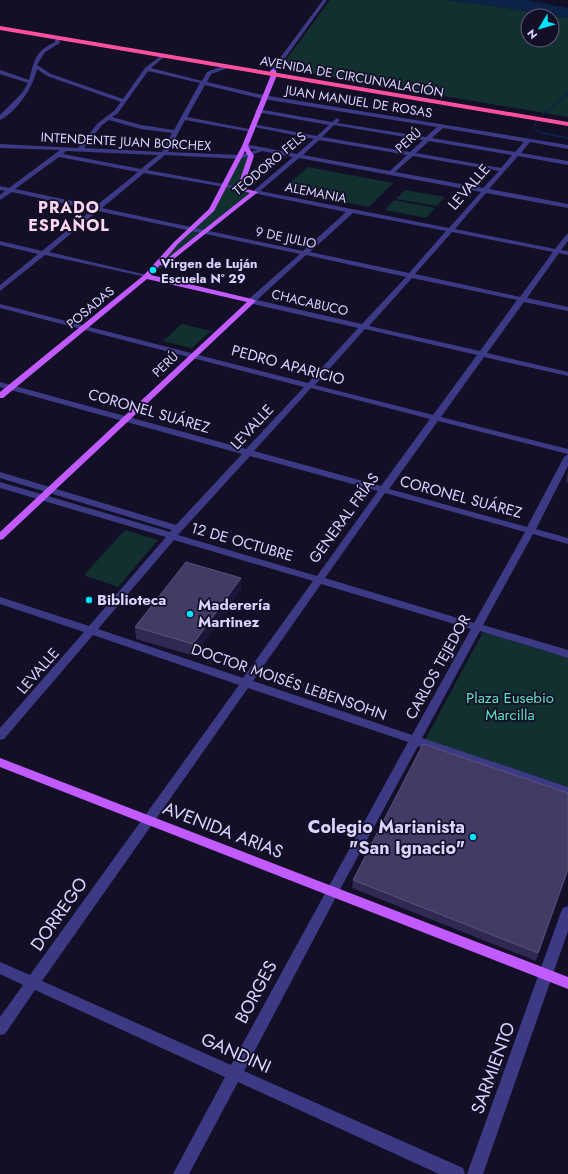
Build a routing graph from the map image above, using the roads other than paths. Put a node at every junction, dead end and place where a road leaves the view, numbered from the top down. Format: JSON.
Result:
{"nodes":[{"id":1,"x":325,"y":0,"type":"edge"},
{"id":2,"x":0,"y":28,"type":"edge"},
{"id":3,"x":58,"y":40,"type":"junction"},
{"id":4,"x":132,"y":51,"type":"junction"},
{"id":5,"x":162,"y":56,"type":"junction"},
{"id":6,"x":34,"y":65,"type":"junction"},
{"id":7,"x":226,"y":67,"type":"junction"},
{"id":8,"x":147,"y":69,"type":"junction"},
{"id":9,"x":0,"y":72,"type":"edge"},
{"id":10,"x":274,"y":73,"type":"junction"},
{"id":11,"x":50,"y":75,"type":"junction"},
{"id":12,"x":30,"y":80,"type":"junction"},
{"id":13,"x":203,"y":83,"type":"junction"},
{"id":14,"x":263,"y":97,"type":"junction"},
{"id":15,"x":123,"y":100,"type":"junction"},
{"id":16,"x":0,"y":110,"type":"edge"},
{"id":17,"x":7,"y":110,"type":"junction"},
{"id":18,"x":258,"y":110,"type":"junction"},
{"id":19,"x":348,"y":110,"type":"junction"},
{"id":20,"x":0,"y":118,"type":"edge"},
{"id":21,"x":108,"y":118,"type":"junction"},
{"id":22,"x":184,"y":118,"type":"junction"},
{"id":23,"x":568,"y":120,"type":"edge"},
{"id":24,"x":333,"y":123,"type":"junction"},
{"id":25,"x":568,"y":124,"type":"edge"},
{"id":26,"x":442,"y":126,"type":"junction"},
{"id":27,"x":252,"y":128,"type":"junction"},
{"id":28,"x":176,"y":132,"type":"junction"},
{"id":29,"x":318,"y":137,"type":"junction"},
{"id":30,"x":428,"y":139,"type":"junction"},
{"id":31,"x":529,"y":140,"type":"junction"},
{"id":32,"x":0,"y":146,"type":"edge"},
{"id":33,"x":245,"y":146,"type":"junction"},
{"id":34,"x":568,"y":147,"type":"edge"},
{"id":35,"x":64,"y":149,"type":"junction"},
{"id":36,"x":79,"y":150,"type":"junction"},
{"id":37,"x":267,"y":150,"type":"junction"},
{"id":38,"x":164,"y":154,"type":"junction"},
{"id":39,"x":250,"y":154,"type":"junction"},
{"id":40,"x":412,"y":154,"type":"junction"},
{"id":41,"x":59,"y":155,"type":"junction"},
{"id":42,"x":516,"y":155,"type":"junction"},
{"id":43,"x":298,"y":156,"type":"junction"},
{"id":44,"x":240,"y":157,"type":"junction"},
{"id":45,"x":568,"y":164,"type":"edge"},
{"id":46,"x":145,"y":170,"type":"junction"},
{"id":47,"x":503,"y":170,"type":"junction"},
{"id":48,"x":391,"y":173,"type":"junction"},
{"id":49,"x":224,"y":186,"type":"junction"},
{"id":50,"x":0,"y":188,"type":"edge"},
{"id":51,"x":240,"y":189,"type":"junction"},
{"id":52,"x":10,"y":190,"type":"junction"},
{"id":53,"x":485,"y":190,"type":"junction"},
{"id":54,"x":255,"y":192,"type":"junction"},
{"id":55,"x":0,"y":198,"type":"edge"},
{"id":56,"x":568,"y":206,"type":"edge"},
{"id":57,"x":97,"y":210,"type":"junction"},
{"id":58,"x":350,"y":212,"type":"junction"},
{"id":59,"x":191,"y":230,"type":"junction"},
{"id":60,"x":450,"y":231,"type":"junction"},
{"id":61,"x":204,"y":233,"type":"junction"},
{"id":62,"x":568,"y":236,"type":"edge"},
{"id":63,"x":0,"y":243,"type":"edge"},
{"id":64,"x":557,"y":251,"type":"junction"},
{"id":65,"x":44,"y":253,"type":"junction"},
{"id":66,"x":304,"y":253,"type":"junction"},
{"id":67,"x":568,"y":253,"type":"edge"},
{"id":68,"x":411,"y":275,"type":"junction"},
{"id":69,"x":147,"y":277,"type":"junction"},
{"id":70,"x":0,"y":289,"type":"edge"},
{"id":71,"x":522,"y":299,"type":"junction"},
{"id":72,"x":252,"y":301,"type":"junction"},
{"id":73,"x":0,"y":306,"type":"edge"},
{"id":74,"x":568,"y":308,"type":"edge"},
{"id":75,"x":85,"y":327,"type":"junction"},
{"id":76,"x":364,"y":327,"type":"junction"},
{"id":77,"x":482,"y":354,"type":"junction"},
{"id":78,"x":194,"y":355,"type":"junction"},
{"id":79,"x":568,"y":374,"type":"edge"},
{"id":80,"x":0,"y":384,"type":"edge"},
{"id":81,"x":310,"y":385,"type":"junction"},
{"id":82,"x":12,"y":387,"type":"junction"},
{"id":83,"x":0,"y":396,"type":"edge"},
{"id":84,"x":436,"y":417,"type":"junction"},
{"id":85,"x":126,"y":419,"type":"junction"},
{"id":86,"x":568,"y":452,"type":"edge"},
{"id":87,"x":247,"y":453,"type":"junction"},
{"id":88,"x":568,"y":457,"type":"edge"},
{"id":89,"x":0,"y":475,"type":"edge"},
{"id":90,"x":0,"y":485,"type":"edge"},
{"id":91,"x":49,"y":490,"type":"junction"},
{"id":92,"x":383,"y":490,"type":"junction"},
{"id":93,"x":41,"y":497,"type":"junction"},
{"id":94,"x":530,"y":531,"type":"junction"},
{"id":95,"x":174,"y":533,"type":"junction"},
{"id":96,"x":0,"y":537,"type":"edge"},
{"id":97,"x":568,"y":541,"type":"edge"},
{"id":98,"x":318,"y":580,"type":"junction"},
{"id":99,"x":0,"y":600,"type":"edge"},
{"id":100,"x":477,"y":627,"type":"junction"},
{"id":101,"x":91,"y":631,"type":"junction"},
{"id":102,"x":568,"y":654,"type":"edge"},
{"id":103,"x":245,"y":683,"type":"junction"},
{"id":104,"x":0,"y":736,"type":"edge"},
{"id":105,"x":415,"y":740,"type":"junction"},
{"id":106,"x":0,"y":762,"type":"edge"},
{"id":107,"x":568,"y":792,"type":"edge"},
{"id":108,"x":147,"y":820,"type":"junction"},
{"id":109,"x":332,"y":891,"type":"junction"},
{"id":110,"x":568,"y":912,"type":"edge"},
{"id":111,"x":0,"y":968,"type":"edge"},
{"id":112,"x":547,"y":974,"type":"junction"},
{"id":113,"x":33,"y":982,"type":"junction"},
{"id":114,"x":568,"y":983,"type":"edge"},
{"id":115,"x":0,"y":1029,"type":"edge"},
{"id":116,"x":234,"y":1073,"type":"junction"},
{"id":117,"x":180,"y":1174,"type":"edge"},
{"id":118,"x":456,"y":1174,"type":"edge"},
{"id":119,"x":475,"y":1174,"type":"edge"}],
"edges":[{"from":1,"to":10,"type":"street"},
{"from":2,"to":3,"type":"highway","name":"AVENIDA DE CIRCUNVALACIÓN"},
{"from":3,"to":4,"type":"highway","name":"AVENIDA DE CIRCUNVALACIÓN"},
{"from":3,"to":6,"type":"street"},
{"from":4,"to":5,"type":"highway","name":"AVENIDA DE CIRCUNVALACIÓN"},
{"from":4,"to":10,"type":"highway","name":"AVENIDA DE CIRCUNVALACIÓN"},
{"from":5,"to":7,"type":"highway","name":"AVENIDA DE CIRCUNVALACIÓN"},
{"from":5,"to":8,"type":"street"},
{"from":6,"to":11,"type":"street"},
{"from":6,"to":12,"type":"street"},
{"from":7,"to":10,"type":"highway","name":"AVENIDA DE CIRCUNVALACIÓN"},
{"from":7,"to":13,"type":"street"},
{"from":8,"to":13,"type":"street","name":"JUAN MANUEL DE ROSAS"},
{"from":8,"to":15,"type":"street"},
{"from":9,"to":12,"type":"street"},
{"from":10,"to":14,"type":"main road","name":"POSADAS"},
{"from":10,"to":23,"type":"highway","name":"AVENIDA DE CIRCUNVALACIÓN"},
{"from":10,"to":25,"type":"highway","name":"AVENIDA DE CIRCUNVALACIÓN"},
{"from":11,"to":12,"type":"street"},
{"from":11,"to":15,"type":"street"},
{"from":12,"to":17,"type":"street"},
{"from":13,"to":14,"type":"street","name":"JUAN MANUEL DE ROSAS"},
{"from":13,"to":22,"type":"street"},
{"from":14,"to":18,"type":"main road","name":"POSADAS"},
{"from":14,"to":19,"type":"street","name":"JUAN MANUEL DE ROSAS"},
{"from":15,"to":21,"type":"street"},
{"from":16,"to":17,"type":"street"},
{"from":17,"to":20,"type":"street"},
{"from":18,"to":24,"type":"street"},
{"from":18,"to":27,"type":"main road","name":"POSADAS"},
{"from":19,"to":24,"type":"street","name":"TEODORO FELS"},
{"from":19,"to":26,"type":"street","name":"JUAN MANUEL DE ROSAS"},
{"from":21,"to":28,"type":"street"},
{"from":21,"to":36,"type":"street"},
{"from":22,"to":27,"type":"street"},
{"from":22,"to":28,"type":"street"},
{"from":24,"to":29,"type":"street","name":"TEODORO FELS"},
{"from":24,"to":30,"type":"street"},
{"from":26,"to":30,"type":"street","name":"PERÚ"},
{"from":26,"to":31,"type":"street","name":"JUAN MANUEL DE ROSAS"},
{"from":27,"to":29,"type":"street"},
{"from":27,"to":33,"type":"main road","name":"POSADAS"},
{"from":28,"to":38,"type":"street"},
{"from":29,"to":40,"type":"street"},
{"from":29,"to":43,"type":"street","name":"TEODORO FELS"},
{"from":30,"to":40,"type":"street","name":"PERÚ"},
{"from":30,"to":42,"type":"street"},
{"from":31,"to":34,"type":"street","name":"JUAN MANUEL DE ROSAS"},
{"from":31,"to":42,"type":"street","name":"LEVALLE"},
{"from":32,"to":35,"type":"street","name":"INTENDENTE JUAN BORCHEX"},
{"from":33,"to":37,"type":"street"},
{"from":33,"to":39,"type":"main road"},
{"from":33,"to":44,"type":"main road","name":"POSADAS"},
{"from":35,"to":36,"type":"street","name":"INTENDENTE JUAN BORCHEX"},
{"from":35,"to":41,"type":"street"},
{"from":36,"to":38,"type":"street","name":"INTENDENTE JUAN BORCHEX"},
{"from":37,"to":39,"type":"street","name":"INTENDENTE JUAN BORCHEX"},
{"from":37,"to":43,"type":"street"},
{"from":38,"to":44,"type":"street","name":"INTENDENTE JUAN BORCHEX"},
{"from":38,"to":46,"type":"street"},
{"from":39,"to":44,"type":"street","name":"INTENDENTE JUAN BORCHEX"},
{"from":39,"to":51,"type":"main road"},
{"from":40,"to":47,"type":"street"},
{"from":40,"to":48,"type":"street","name":"PERÚ"},
{"from":41,"to":46,"type":"street","name":"ALEMANIA"},
{"from":41,"to":52,"type":"street"},
{"from":42,"to":45,"type":"street"},
{"from":42,"to":47,"type":"street","name":"LEVALLE"},
{"from":43,"to":48,"type":"street"},
{"from":43,"to":54,"type":"street","name":"TEODORO FELS"},
{"from":44,"to":49,"type":"main road","name":"POSADAS"},
{"from":46,"to":49,"type":"street","name":"ALEMANIA"},
{"from":46,"to":57,"type":"street"},
{"from":47,"to":53,"type":"street","name":"LEVALLE"},
{"from":48,"to":53,"type":"street"},
{"from":49,"to":51,"type":"street","name":"ALEMANIA"},
{"from":49,"to":59,"type":"main road","name":"POSADAS"},
{"from":50,"to":52,"type":"street","name":"9 DE JULIO"},
{"from":51,"to":54,"type":"main road","name":"ALEMANIA"},
{"from":52,"to":55,"type":"street"},
{"from":52,"to":57,"type":"street","name":"9 DE JULIO"},
{"from":53,"to":56,"type":"street"},
{"from":53,"to":60,"type":"street","name":"LEVALLE"},
{"from":54,"to":58,"type":"street","name":"ALEMANIA"},
{"from":54,"to":61,"type":"main road","name":"TEODORO FELS"},
{"from":57,"to":59,"type":"street","name":"9 DE JULIO"},
{"from":57,"to":65,"type":"street"},
{"from":58,"to":60,"type":"street","name":"ALEMANIA"},
{"from":58,"to":66,"type":"street","name":"PERÚ"},
{"from":59,"to":61,"type":"street","name":"9 DE JULIO"},
{"from":59,"to":69,"type":"main road","name":"POSADAS"},
{"from":60,"to":64,"type":"street","name":"ALEMANIA"},
{"from":60,"to":68,"type":"street","name":"LEVALLE"},
{"from":61,"to":66,"type":"street","name":"9 DE JULIO"},
{"from":61,"to":69,"type":"main road","name":"POSADAS"},
{"from":62,"to":64,"type":"street","name":"GENERAL FRÍAS"},
{"from":63,"to":65,"type":"street","name":"CHACABUCO"},
{"from":64,"to":67,"type":"street","name":"ALEMANIA"},
{"from":64,"to":71,"type":"street","name":"GENERAL FRÍAS"},
{"from":65,"to":69,"type":"street","name":"CHACABUCO"},
{"from":65,"to":70,"type":"street"},
{"from":66,"to":68,"type":"street","name":"9 DE JULIO"},
{"from":66,"to":72,"type":"street","name":"PERÚ"},
{"from":68,"to":71,"type":"street","name":"9 DE JULIO"},
{"from":68,"to":76,"type":"street","name":"LEVALLE"},
{"from":69,"to":72,"type":"main road","name":"CHACABUCO"},
{"from":69,"to":75,"type":"main road","name":"POSADAS"},
{"from":71,"to":74,"type":"street","name":"9 DE JULIO"},
{"from":71,"to":77,"type":"street","name":"GENERAL FRÍAS"},
{"from":72,"to":76,"type":"street","name":"CHACABUCO"},
{"from":72,"to":78,"type":"main road","name":"PERÚ"},
{"from":73,"to":75,"type":"street","name":"PEDRO APARICIO"},
{"from":75,"to":78,"type":"street","name":"PEDRO APARICIO"},
{"from":75,"to":82,"type":"main road","name":"POSADAS"},
{"from":76,"to":77,"type":"street","name":"CHACABUCO"},
{"from":76,"to":81,"type":"street","name":"LEVALLE"},
{"from":77,"to":79,"type":"street","name":"CHACABUCO"},
{"from":77,"to":84,"type":"street","name":"GENERAL FRÍAS"},
{"from":78,"to":81,"type":"street","name":"PEDRO APARICIO"},
{"from":78,"to":85,"type":"main road","name":"PERÚ"},
{"from":80,"to":82,"type":"street","name":"CORONEL SUÁREZ"},
{"from":81,"to":84,"type":"street","name":"PEDRO APARICIO"},
{"from":81,"to":87,"type":"street","name":"LEVALLE"},
{"from":82,"to":83,"type":"main road","name":"POSADAS"},
{"from":82,"to":85,"type":"street","name":"CORONEL SUÁREZ"},
{"from":84,"to":86,"type":"street","name":"PEDRO APARICIO"},
{"from":84,"to":92,"type":"street","name":"GENERAL FRÍAS"},
{"from":85,"to":87,"type":"street","name":"CORONEL SUÁREZ"},
{"from":85,"to":91,"type":"main road","name":"PERÚ"},
{"from":87,"to":92,"type":"street","name":"CORONEL SUÁREZ"},
{"from":87,"to":95,"type":"street","name":"LEVALLE"},
{"from":88,"to":94,"type":"street","name":"CARLOS TEJEDOR"},
{"from":89,"to":91,"type":"street","name":"12 DE OCTUBRE"},
{"from":90,"to":93,"type":"street","name":"12 DE OCTUBRE"},
{"from":91,"to":93,"type":"main road","name":"PERÚ"},
{"from":91,"to":95,"type":"street","name":"12 DE OCTUBRE"},
{"from":92,"to":94,"type":"street","name":"CORONEL SUÁREZ"},
{"from":92,"to":98,"type":"street","name":"GENERAL FRÍAS"},
{"from":93,"to":95,"type":"street","name":"12 DE OCTUBRE"},
{"from":93,"to":96,"type":"main road","name":"PERÚ"},
{"from":94,"to":97,"type":"street","name":"CORONEL SUÁREZ"},
{"from":94,"to":100,"type":"street","name":"CARLOS TEJEDOR"},
{"from":95,"to":98,"type":"street","name":"12 DE OCTUBRE"},
{"from":95,"to":101,"type":"street","name":"LEVALLE"},
{"from":98,"to":100,"type":"street","name":"12 DE OCTUBRE"},
{"from":98,"to":103,"type":"street","name":"GENERAL FRÍAS"},
{"from":99,"to":101,"type":"street","name":"DOCTOR MOISÉS LEBENSOHN"},
{"from":100,"to":102,"type":"street","name":"12 DE OCTUBRE"},
{"from":100,"to":105,"type":"street","name":"CARLOS TEJEDOR"},
{"from":101,"to":103,"type":"street","name":"DOCTOR MOISÉS LEBENSOHN"},
{"from":101,"to":104,"type":"street","name":"LEVALLE"},
{"from":103,"to":105,"type":"street","name":"DOCTOR MOISÉS LEBENSOHN"},
{"from":103,"to":108,"type":"street","name":"GENERAL FRÍAS"},
{"from":105,"to":107,"type":"street","name":"DOCTOR MOISÉS LEBENSOHN"},
{"from":105,"to":109,"type":"street","name":"CARLOS TEJEDOR"},
{"from":106,"to":108,"type":"main road","name":"AVENIDA ARIAS"},
{"from":108,"to":109,"type":"main road","name":"AVENIDA ARIAS"},
{"from":108,"to":113,"type":"street","name":"DORREGO"},
{"from":109,"to":112,"type":"main road","name":"AVENIDA ARIAS"},
{"from":109,"to":116,"type":"street","name":"BORGES"},
{"from":110,"to":112,"type":"street","name":"SARMIENTO"},
{"from":111,"to":113,"type":"street","name":"GANDINI"},
{"from":112,"to":114,"type":"main road","name":"AVENIDA ARIAS"},
{"from":112,"to":119,"type":"street","name":"SARMIENTO"},
{"from":113,"to":115,"type":"street","name":"DORREGO"},
{"from":113,"to":116,"type":"street","name":"GANDINI"},
{"from":116,"to":117,"type":"street","name":"BORGES"},
{"from":116,"to":118,"type":"street","name":"GANDINI"}]}
